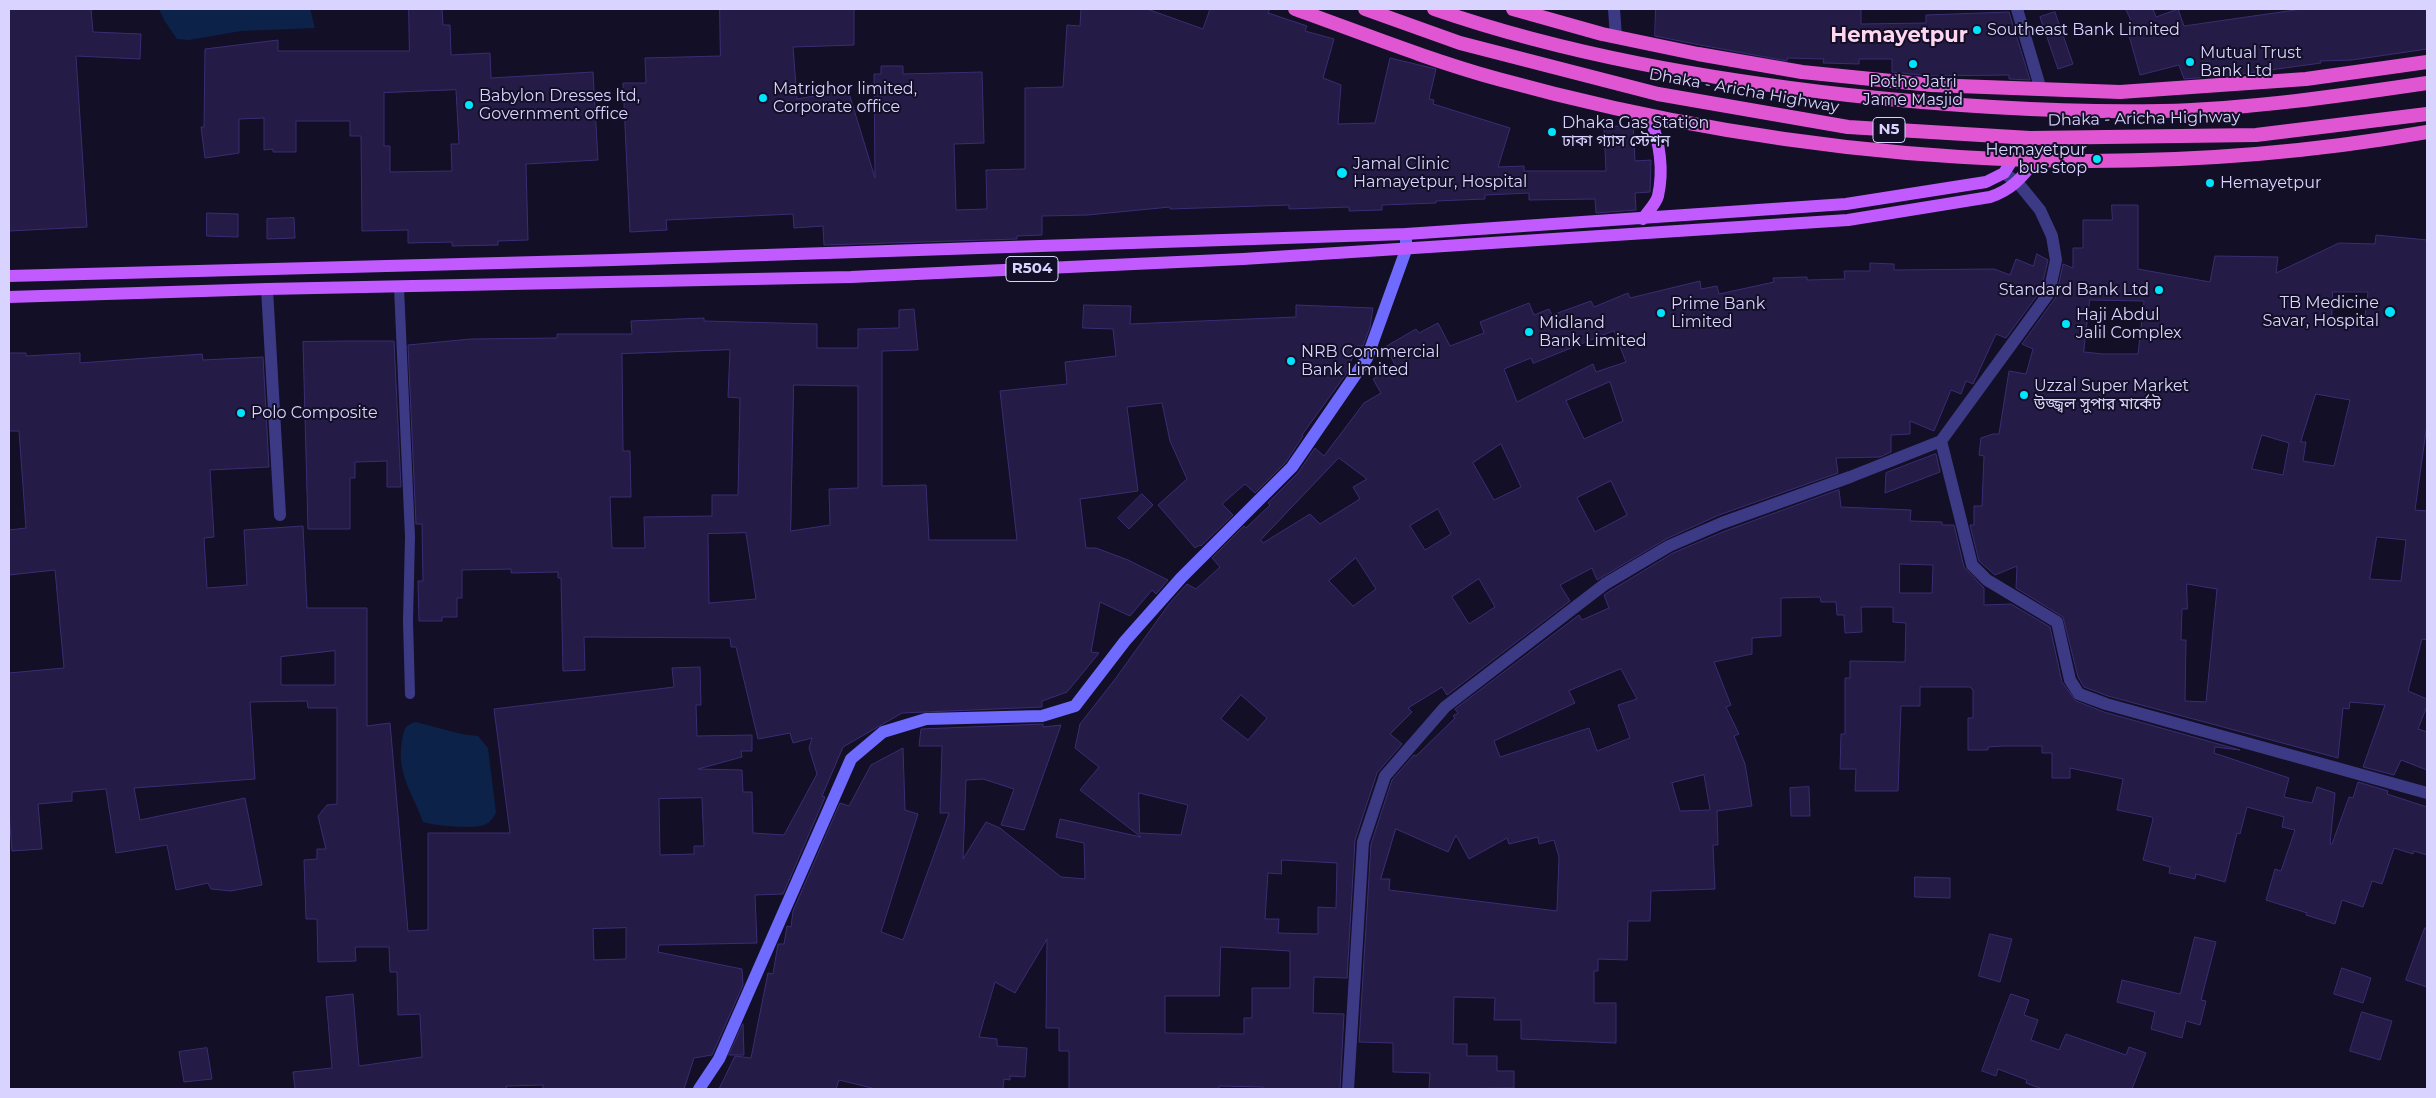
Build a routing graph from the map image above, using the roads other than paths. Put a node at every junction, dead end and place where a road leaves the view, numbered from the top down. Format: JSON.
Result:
{"nodes":[{"id":1,"x":1295,"y":9,"type":"edge"},
{"id":2,"x":1365,"y":9,"type":"edge"},
{"id":3,"x":1434,"y":9,"type":"edge"},
{"id":4,"x":1513,"y":9,"type":"edge"},
{"id":5,"x":1614,"y":9,"type":"edge"},
{"id":6,"x":2017,"y":9,"type":"edge"},
{"id":7,"x":1616,"y":37,"type":"junction"},
{"id":8,"x":2427,"y":62,"type":"edge"},
{"id":9,"x":2427,"y":83,"type":"edge"},
{"id":10,"x":2041,"y":90,"type":"junction"},
{"id":11,"x":2427,"y":114,"type":"edge"},
{"id":12,"x":1649,"y":115,"type":"junction"},
{"id":13,"x":2427,"y":132,"type":"edge"},
{"id":14,"x":2013,"y":159,"type":"junction"},
{"id":15,"x":2037,"y":159,"type":"junction"},
{"id":16,"x":2004,"y":173,"type":"junction"},
{"id":17,"x":2018,"y":183,"type":"junction"},
{"id":18,"x":1643,"y":219,"type":"junction"},
{"id":19,"x":1406,"y":234,"type":"junction"},
{"id":20,"x":1406,"y":250,"type":"junction"},
{"id":21,"x":9,"y":276,"type":"edge"},
{"id":22,"x":399,"y":288,"type":"junction"},
{"id":23,"x":267,"y":289,"type":"junction"},
{"id":24,"x":9,"y":297,"type":"edge"},
{"id":25,"x":1941,"y":441,"type":"junction"},
{"id":26,"x":280,"y":515,"type":"dead end"},
{"id":27,"x":410,"y":694,"type":"dead end"},
{"id":28,"x":2427,"y":793,"type":"edge"},
{"id":29,"x":700,"y":1089,"type":"edge"},
{"id":30,"x":1348,"y":1089,"type":"edge"}],
"edges":[{"from":1,"to":12,"type":"highway"},
{"from":2,"to":11,"type":"highway","name":"Dhaka - Aricha Highway","number":"N5"},
{"from":3,"to":9,"type":"highway","name":"Dhaka - Aricha Highway","number":"N5"},
{"from":4,"to":7,"type":"highway"},
{"from":5,"to":7,"type":"street"},
{"from":6,"to":10,"type":"street"},
{"from":7,"to":10,"type":"highway"},
{"from":8,"to":10,"type":"highway"},
{"from":12,"to":14,"type":"highway"},
{"from":12,"to":18,"type":"main road"},
{"from":13,"to":15,"type":"highway"},
{"from":14,"to":15,"type":"highway"},
{"from":14,"to":16,"type":"main road"},
{"from":15,"to":17,"type":"main road","number":"R504"},
{"from":16,"to":17,"type":"street"},
{"from":16,"to":18,"type":"main road","number":"R504"},
{"from":17,"to":20,"type":"main road","number":"R504"},
{"from":17,"to":25,"type":"street"},
{"from":18,"to":19,"type":"main road","number":"R504"},
{"from":19,"to":20,"type":"main road"},
{"from":19,"to":21,"type":"main road","number":"R504"},
{"from":20,"to":22,"type":"main road","number":"R504"},
{"from":20,"to":29,"type":"main road"},
{"from":22,"to":23,"type":"main road","number":"R504"},
{"from":22,"to":27,"type":"lane"},
{"from":23,"to":24,"type":"main road","number":"R504"},
{"from":23,"to":26,"type":"street"},
{"from":25,"to":28,"type":"street"},
{"from":25,"to":30,"type":"street"}]}
